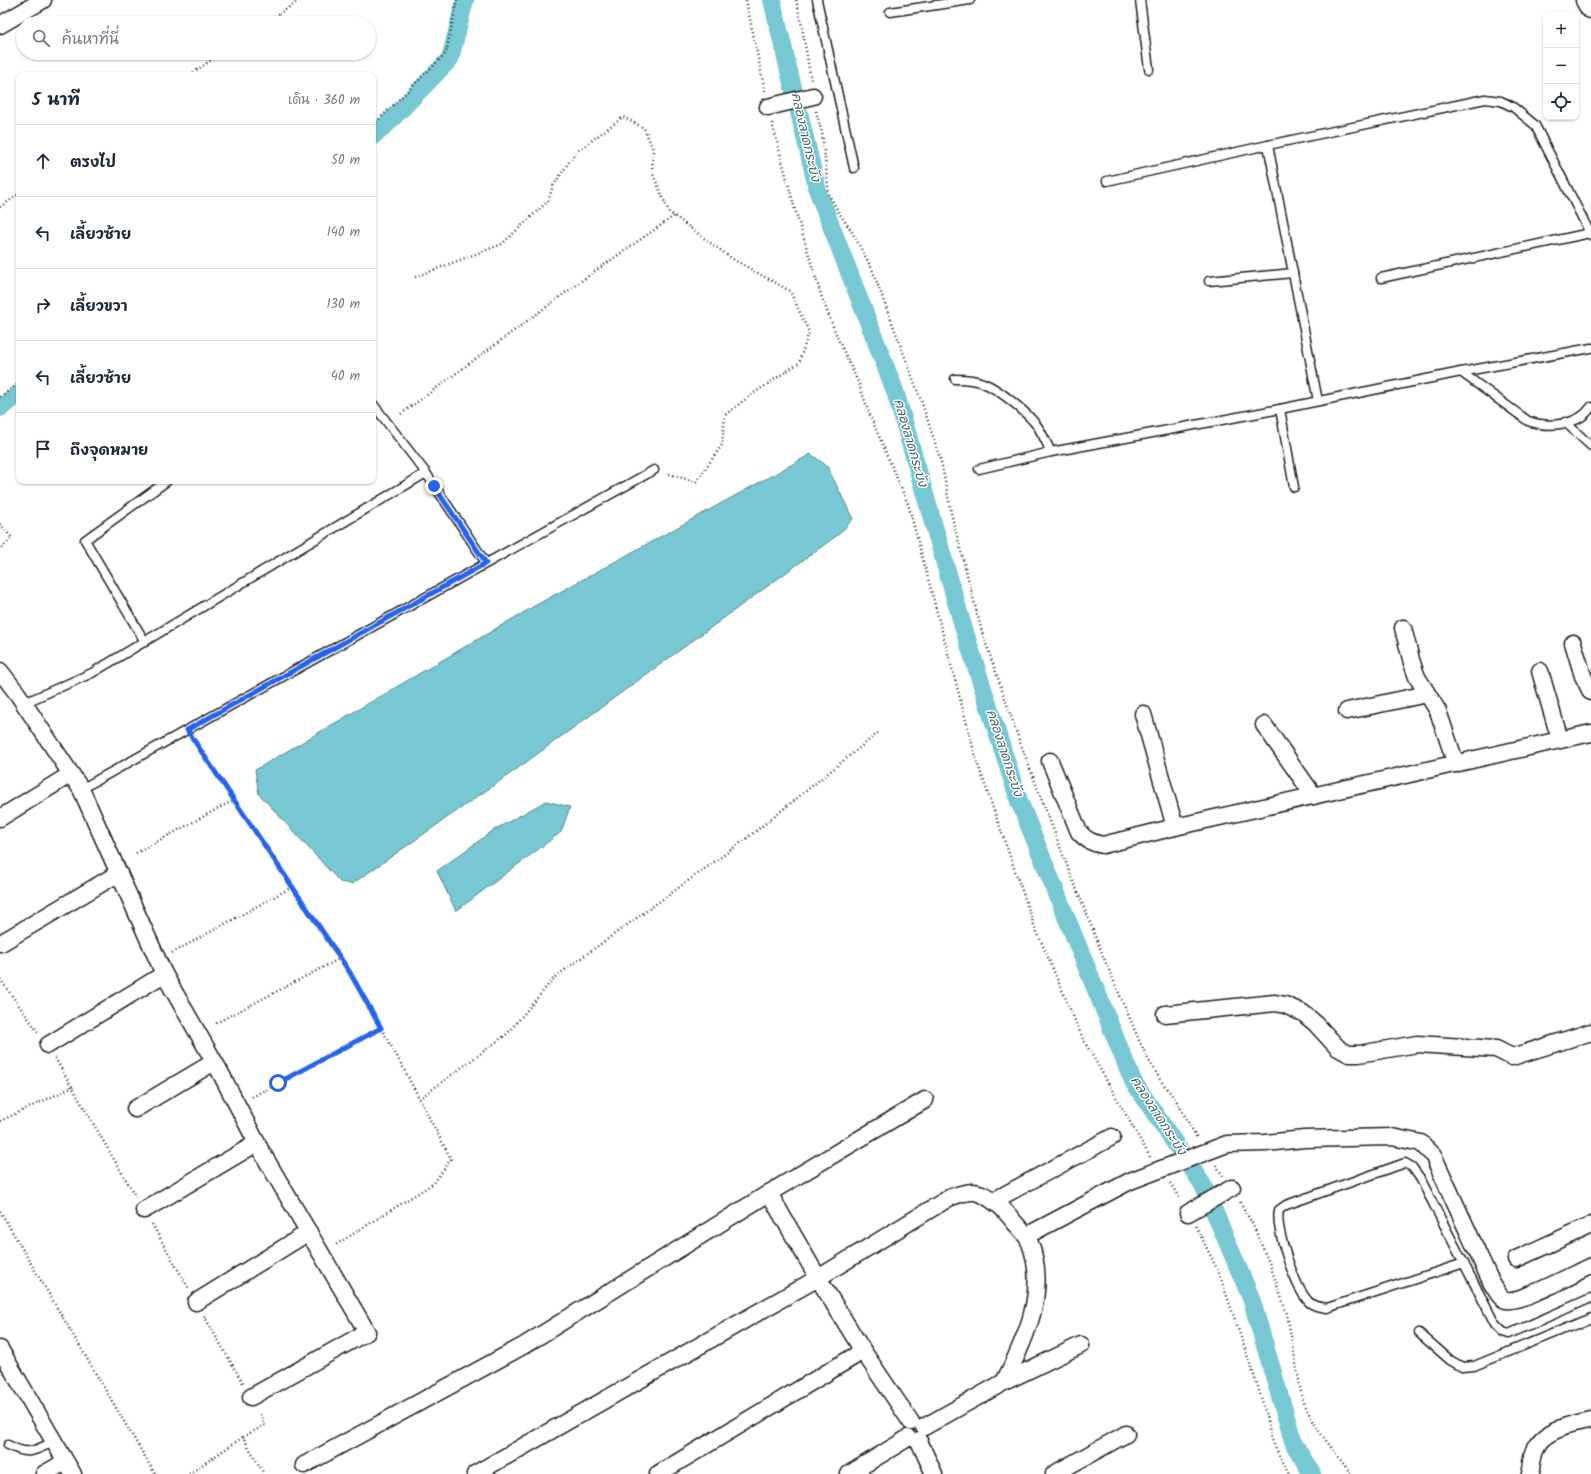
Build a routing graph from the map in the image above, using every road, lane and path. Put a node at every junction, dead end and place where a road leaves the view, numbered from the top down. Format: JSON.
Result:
{"nodes":[{"id":1,"x":43,"y":0,"type":"edge"},
{"id":2,"x":300,"y":0,"type":"edge"},
{"id":3,"x":457,"y":0,"type":"edge"},
{"id":4,"x":746,"y":0,"type":"edge"},
{"id":5,"x":818,"y":0,"type":"edge"},
{"id":6,"x":970,"y":0,"type":"edge"},
{"id":7,"x":1140,"y":0,"type":"edge"},
{"id":8,"x":1587,"y":0,"type":"edge"},
{"id":9,"x":1591,"y":7,"type":"edge"},
{"id":10,"x":890,"y":12,"type":"dead end"},
{"id":11,"x":276,"y":16,"type":"edge"},
{"id":12,"x":0,"y":25,"type":"edge"},
{"id":13,"x":211,"y":60,"type":"edge"},
{"id":14,"x":1149,"y":69,"type":"dead end"},
{"id":15,"x":194,"y":72,"type":"edge"},
{"id":16,"x":813,"y":96,"type":"dead end"},
{"id":17,"x":768,"y":107,"type":"junction"},
{"id":18,"x":376,"y":122,"type":"edge"},
{"id":19,"x":1268,"y":145,"type":"junction"},
{"id":20,"x":854,"y":168,"type":"dead end"},
{"id":21,"x":1108,"y":181,"type":"dead end"},
{"id":22,"x":16,"y":196,"type":"edge"},
{"id":23,"x":0,"y":207,"type":"edge"},
{"id":24,"x":674,"y":216,"type":"junction"},
{"id":25,"x":1590,"y":234,"type":"edge"},
{"id":26,"x":1293,"y":273,"type":"junction"},
{"id":27,"x":415,"y":277,"type":"dead end"},
{"id":28,"x":1381,"y":278,"type":"dead end"},
{"id":29,"x":1209,"y":281,"type":"dead end"},
{"id":30,"x":1591,"y":348,"type":"edge"},
{"id":31,"x":1461,"y":372,"type":"junction"},
{"id":32,"x":955,"y":380,"type":"dead end"},
{"id":33,"x":16,"y":385,"type":"edge"},
{"id":34,"x":0,"y":397,"type":"edge"},
{"id":35,"x":1318,"y":401,"type":"junction"},
{"id":36,"x":376,"y":408,"type":"edge"},
{"id":37,"x":1591,"y":408,"type":"edge"},
{"id":38,"x":1280,"y":410,"type":"junction"},
{"id":39,"x":401,"y":414,"type":"dead end"},
{"id":40,"x":1565,"y":422,"type":"junction"},
{"id":41,"x":1591,"y":446,"type":"edge"},
{"id":42,"x":1051,"y":452,"type":"junction"},
{"id":43,"x":979,"y":469,"type":"dead end"},
{"id":44,"x":654,"y":470,"type":"joint"},
{"id":45,"x":426,"y":473,"type":"junction"},
{"id":46,"x":163,"y":484,"type":"edge"},
{"id":47,"x":1294,"y":487,"type":"dead end"},
{"id":48,"x":0,"y":524,"type":"edge"},
{"id":49,"x":0,"y":550,"type":"edge"},
{"id":50,"x":486,"y":563,"type":"junction"},
{"id":51,"x":1403,"y":628,"type":"dead end"},
{"id":52,"x":145,"y":642,"type":"junction"},
{"id":53,"x":1573,"y":643,"type":"dead end"},
{"id":54,"x":1540,"y":670,"type":"dead end"},
{"id":55,"x":0,"y":673,"type":"edge"},
{"id":56,"x":1591,"y":692,"type":"edge"},
{"id":57,"x":1427,"y":694,"type":"junction"},
{"id":58,"x":24,"y":703,"type":"junction"},
{"id":59,"x":1347,"y":710,"type":"dead end"},
{"id":60,"x":1144,"y":714,"type":"dead end"},
{"id":61,"x":1264,"y":725,"type":"dead end"},
{"id":62,"x":187,"y":730,"type":"junction"},
{"id":63,"x":878,"y":733,"type":"dead end"},
{"id":64,"x":1591,"y":734,"type":"edge"},
{"id":65,"x":1560,"y":740,"type":"junction"},
{"id":66,"x":1050,"y":761,"type":"dead end"},
{"id":67,"x":1456,"y":764,"type":"junction"},
{"id":68,"x":71,"y":774,"type":"junction"},
{"id":69,"x":81,"y":789,"type":"junction"},
{"id":70,"x":1314,"y":796,"type":"junction"},
{"id":71,"x":234,"y":800,"type":"junction"},
{"id":72,"x":0,"y":818,"type":"edge"},
{"id":73,"x":1175,"y":827,"type":"junction"},
{"id":74,"x":136,"y":853,"type":"dead end"},
{"id":75,"x":119,"y":873,"type":"junction"},
{"id":76,"x":292,"y":887,"type":"junction"},
{"id":77,"x":1,"y":943,"type":"dead end"},
{"id":78,"x":170,"y":953,"type":"dead end"},
{"id":79,"x":341,"y":958,"type":"junction"},
{"id":80,"x":164,"y":974,"type":"junction"},
{"id":81,"x":1165,"y":1014,"type":"dead end"},
{"id":82,"x":216,"y":1023,"type":"dead end"},
{"id":83,"x":381,"y":1028,"type":"junction"},
{"id":84,"x":1591,"y":1032,"type":"edge"},
{"id":85,"x":48,"y":1045,"type":"dead end"},
{"id":86,"x":214,"y":1062,"type":"junction"},
{"id":87,"x":73,"y":1087,"type":"dead end"},
{"id":88,"x":252,"y":1097,"type":"dead end"},
{"id":89,"x":419,"y":1099,"type":"junction"},
{"id":90,"x":925,"y":1100,"type":"dead end"},
{"id":91,"x":135,"y":1109,"type":"dead end"},
{"id":92,"x":0,"y":1121,"type":"edge"},
{"id":93,"x":1112,"y":1136,"type":"dead end"},
{"id":94,"x":257,"y":1143,"type":"junction"},
{"id":95,"x":1152,"y":1160,"type":"dead end"},
{"id":96,"x":1166,"y":1178,"type":"dead end"},
{"id":97,"x":1229,"y":1190,"type":"dead end"},
{"id":98,"x":769,"y":1193,"type":"junction"},
{"id":99,"x":994,"y":1201,"type":"junction"},
{"id":100,"x":144,"y":1210,"type":"dead end"},
{"id":101,"x":0,"y":1211,"type":"edge"},
{"id":102,"x":1190,"y":1212,"type":"junction"},
{"id":103,"x":1591,"y":1225,"type":"edge"},
{"id":104,"x":309,"y":1232,"type":"junction"},
{"id":105,"x":1026,"y":1236,"type":"junction"},
{"id":106,"x":322,"y":1254,"type":"junction"},
{"id":107,"x":1516,"y":1259,"type":"dead end"},
{"id":108,"x":1464,"y":1263,"type":"junction"},
{"id":109,"x":1591,"y":1266,"type":"edge"},
{"id":110,"x":818,"y":1278,"type":"junction"},
{"id":111,"x":1591,"y":1298,"type":"edge"},
{"id":112,"x":196,"y":1302,"type":"dead end"},
{"id":113,"x":1591,"y":1318,"type":"edge"},
{"id":114,"x":1419,"y":1333,"type":"dead end"},
{"id":115,"x":1081,"y":1345,"type":"dead end"},
{"id":116,"x":0,"y":1348,"type":"edge"},
{"id":117,"x":862,"y":1351,"type":"junction"},
{"id":118,"x":1004,"y":1382,"type":"junction"},
{"id":119,"x":251,"y":1398,"type":"dead end"},
{"id":120,"x":1591,"y":1420,"type":"edge"},
{"id":121,"x":916,"y":1432,"type":"junction"},
{"id":122,"x":1126,"y":1434,"type":"dead end"},
{"id":123,"x":53,"y":1442,"type":"junction"},
{"id":124,"x":8,"y":1446,"type":"dead end"},
{"id":125,"x":304,"y":1465,"type":"dead end"},
{"id":126,"x":69,"y":1468,"type":"edge"},
{"id":127,"x":44,"y":1474,"type":"edge"},
{"id":128,"x":155,"y":1474,"type":"edge"},
{"id":129,"x":189,"y":1474,"type":"edge"},
{"id":130,"x":264,"y":1474,"type":"edge"},
{"id":131,"x":475,"y":1474,"type":"edge"},
{"id":132,"x":658,"y":1474,"type":"edge"},
{"id":133,"x":849,"y":1474,"type":"edge"},
{"id":134,"x":934,"y":1474,"type":"edge"},
{"id":135,"x":1054,"y":1474,"type":"edge"},
{"id":136,"x":1289,"y":1474,"type":"edge"},
{"id":137,"x":1530,"y":1474,"type":"edge"}],
"edges":[{"from":1,"to":12,"type":"street"},
{"from":2,"to":11,"type":"path"},
{"from":3,"to":18,"type":"path"},
{"from":4,"to":17,"type":"path"},
{"from":5,"to":20,"type":"lane"},
{"from":6,"to":10,"type":"lane"},
{"from":7,"to":14,"type":"lane"},
{"from":8,"to":9,"type":"main road"},
{"from":13,"to":15,"type":"path"},
{"from":16,"to":17,"type":"street"},
{"from":17,"to":95,"type":"path"},
{"from":19,"to":21,"type":"lane"},
{"from":19,"to":25,"type":"lane"},
{"from":19,"to":26,"type":"lane"},
{"from":22,"to":23,"type":"path"},
{"from":24,"to":27,"type":"path"},
{"from":24,"to":39,"type":"path"},
{"from":24,"to":44,"type":"path"},
{"from":25,"to":28,"type":"lane"},
{"from":26,"to":29,"type":"lane"},
{"from":26,"to":35,"type":"lane"},
{"from":30,"to":31,"type":"lane"},
{"from":31,"to":35,"type":"lane"},
{"from":31,"to":40,"type":"lane"},
{"from":32,"to":42,"type":"lane"},
{"from":33,"to":34,"type":"path"},
{"from":35,"to":38,"type":"lane"},
{"from":36,"to":45,"type":"lane"},
{"from":37,"to":40,"type":"lane"},
{"from":38,"to":42,"type":"lane"},
{"from":38,"to":47,"type":"lane"},
{"from":40,"to":41,"type":"lane"},
{"from":42,"to":43,"type":"lane"},
{"from":44,"to":50,"type":"lane"},
{"from":45,"to":50,"type":"lane"},
{"from":45,"to":52,"type":"lane"},
{"from":46,"to":52,"type":"lane"},
{"from":48,"to":49,"type":"path"},
{"from":50,"to":62,"type":"lane"},
{"from":51,"to":57,"type":"street"},
{"from":52,"to":58,"type":"lane"},
{"from":53,"to":56,"type":"street"},
{"from":54,"to":65,"type":"street"},
{"from":55,"to":58,"type":"street"},
{"from":57,"to":59,"type":"street"},
{"from":57,"to":67,"type":"street"},
{"from":58,"to":68,"type":"street"},
{"from":60,"to":73,"type":"street"},
{"from":61,"to":70,"type":"street"},
{"from":62,"to":69,"type":"lane"},
{"from":62,"to":71,"type":"path"},
{"from":63,"to":89,"type":"path"},
{"from":64,"to":65,"type":"street"},
{"from":65,"to":67,"type":"street"},
{"from":66,"to":73,"type":"street"},
{"from":67,"to":70,"type":"street"},
{"from":68,"to":69,"type":"street"},
{"from":68,"to":72,"type":"street"},
{"from":69,"to":75,"type":"street"},
{"from":70,"to":73,"type":"street"},
{"from":71,"to":74,"type":"path"},
{"from":71,"to":76,"type":"path"},
{"from":75,"to":77,"type":"street"},
{"from":75,"to":80,"type":"street"},
{"from":76,"to":78,"type":"path"},
{"from":76,"to":79,"type":"path"},
{"from":79,"to":82,"type":"path"},
{"from":79,"to":83,"type":"path"},
{"from":80,"to":85,"type":"street"},
{"from":80,"to":86,"type":"street"},
{"from":81,"to":84,"type":"street"},
{"from":83,"to":88,"type":"path"},
{"from":83,"to":89,"type":"path"},
{"from":86,"to":91,"type":"street"},
{"from":86,"to":94,"type":"street"},
{"from":87,"to":92,"type":"path"},
{"from":89,"to":106,"type":"path"},
{"from":90,"to":98,"type":"street"},
{"from":93,"to":99,"type":"street"},
{"from":94,"to":100,"type":"street"},
{"from":94,"to":104,"type":"street"},
{"from":96,"to":102,"type":"path"},
{"from":97,"to":102,"type":"street"},
{"from":98,"to":110,"type":"street"},
{"from":98,"to":125,"type":"street"},
{"from":99,"to":105,"type":"street"},
{"from":99,"to":110,"type":"street"},
{"from":101,"to":128,"type":"path"},
{"from":102,"to":136,"type":"path"},
{"from":103,"to":107,"type":"street"},
{"from":104,"to":106,"type":"street"},
{"from":104,"to":112,"type":"street"},
{"from":105,"to":109,"type":"street"},
{"from":105,"to":118,"type":"street"},
{"from":106,"to":119,"type":"street"},
{"from":108,"to":108,"type":"lane"},
{"from":108,"to":111,"type":"lane"},
{"from":110,"to":117,"type":"street"},
{"from":110,"to":131,"type":"street"},
{"from":113,"to":114,"type":"lane"},
{"from":115,"to":118,"type":"street"},
{"from":116,"to":123,"type":"street"},
{"from":117,"to":121,"type":"street"},
{"from":117,"to":132,"type":"street"},
{"from":118,"to":121,"type":"street"},
{"from":120,"to":137,"type":"street"},
{"from":121,"to":133,"type":"street"},
{"from":121,"to":134,"type":"street"},
{"from":122,"to":135,"type":"street"},
{"from":123,"to":124,"type":"lane"},
{"from":123,"to":126,"type":"street"},
{"from":126,"to":127,"type":"street"},
{"from":129,"to":130,"type":"path"}]}
